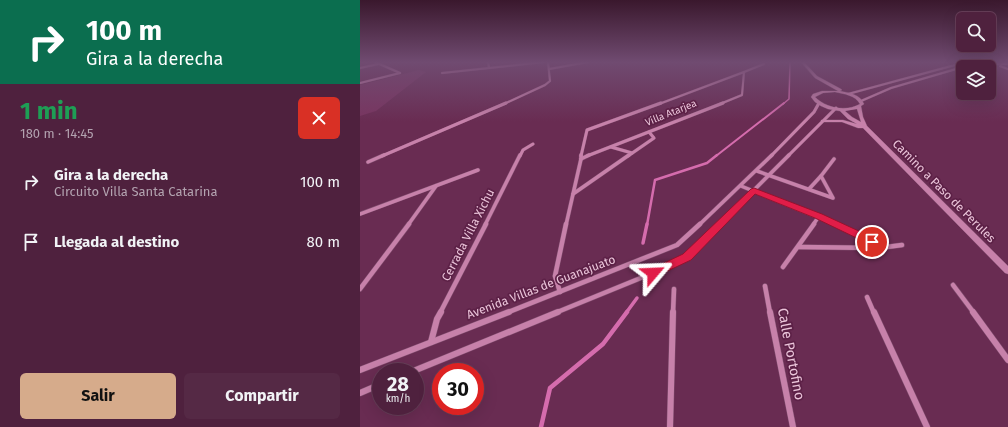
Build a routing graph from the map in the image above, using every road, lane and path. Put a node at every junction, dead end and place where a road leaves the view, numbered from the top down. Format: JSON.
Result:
{"nodes":[{"id":1,"x":549,"y":82,"type":"edge"},
{"id":2,"x":717,"y":82,"type":"edge"},
{"id":3,"x":743,"y":82,"type":"edge"},
{"id":4,"x":818,"y":82,"type":"edge"},
{"id":5,"x":826,"y":82,"type":"edge"},
{"id":6,"x":896,"y":82,"type":"edge"},
{"id":7,"x":912,"y":82,"type":"edge"},
{"id":8,"x":820,"y":88,"type":"junction"},
{"id":9,"x":846,"y":93,"type":"junction"},
{"id":10,"x":819,"y":103,"type":"junction"},
{"id":11,"x":860,"y":104,"type":"junction"},
{"id":12,"x":839,"y":108,"type":"junction"},
{"id":13,"x":823,"y":121,"type":"junction"},
{"id":14,"x":867,"y":129,"type":"junction"},
{"id":15,"x":649,"y":132,"type":"junction"},
{"id":16,"x":533,"y":144,"type":"dead end"},
{"id":17,"x":611,"y":147,"type":"junction"},
{"id":18,"x":632,"y":153,"type":"junction"},
{"id":19,"x":834,"y":159,"type":"dead end"},
{"id":20,"x":580,"y":160,"type":"junction"},
{"id":21,"x":368,"y":162,"type":"dead end"},
{"id":22,"x":478,"y":170,"type":"dead end"},
{"id":23,"x":757,"y":171,"type":"junction"},
{"id":24,"x":770,"y":175,"type":"junction"},
{"id":25,"x":821,"y":176,"type":"junction"},
{"id":26,"x":436,"y":186,"type":"junction"},
{"id":27,"x":741,"y":186,"type":"junction"},
{"id":28,"x":809,"y":189,"type":"junction"},
{"id":29,"x":754,"y":191,"type":"junction"},
{"id":30,"x":573,"y":194,"type":"junction"},
{"id":31,"x":360,"y":214,"type":"edge"},
{"id":32,"x":819,"y":216,"type":"junction"},
{"id":33,"x":902,"y":245,"type":"dead end"},
{"id":34,"x":799,"y":247,"type":"junction"},
{"id":35,"x":879,"y":248,"type":"junction"},
{"id":36,"x":783,"y":267,"type":"dead end"},
{"id":37,"x":1008,"y":271,"type":"edge"},
{"id":38,"x":953,"y":285,"type":"dead end"},
{"id":39,"x":765,"y":286,"type":"dead end"},
{"id":40,"x":360,"y":289,"type":"edge"},
{"id":41,"x":674,"y":289,"type":"dead end"},
{"id":42,"x":560,"y":292,"type":"junction"},
{"id":43,"x":867,"y":297,"type":"dead end"},
{"id":44,"x":431,"y":342,"type":"junction"},
{"id":45,"x":1008,"y":360,"type":"edge"},
{"id":46,"x":424,"y":366,"type":"edge"},
{"id":47,"x":360,"y":370,"type":"edge"},
{"id":48,"x":372,"y":388,"type":"edge"},
{"id":49,"x":360,"y":393,"type":"edge"},
{"id":50,"x":670,"y":427,"type":"edge"},
{"id":51,"x":793,"y":427,"type":"edge"},
{"id":52,"x":927,"y":427,"type":"edge"}],
"edges":[{"from":1,"to":21,"type":"street"},
{"from":2,"to":20,"type":"street","name":"Villa Atarjea"},
{"from":3,"to":15,"type":"street","name":"Villa Atarjea"},
{"from":4,"to":8,"type":"street"},
{"from":5,"to":9,"type":"street"},
{"from":6,"to":9,"type":"street"},
{"from":7,"to":11,"type":"street"},
{"from":8,"to":9,"type":"street"},
{"from":8,"to":10,"type":"street"},
{"from":9,"to":11,"type":"street"},
{"from":10,"to":12,"type":"street"},
{"from":10,"to":23,"type":"street","name":"Avenida Villas de Guanajuato"},
{"from":11,"to":12,"type":"street"},
{"from":11,"to":14,"type":"street","name":"Camino a Paso de Perules"},
{"from":12,"to":13,"type":"street"},
{"from":12,"to":14,"type":"street","name":"Camino a Paso de Perules"},
{"from":13,"to":14,"type":"street"},
{"from":13,"to":24,"type":"street"},
{"from":14,"to":37,"type":"street","name":"Camino a Paso de Perules"},
{"from":15,"to":17,"type":"street","name":"Villa Atarjea"},
{"from":15,"to":18,"type":"street"},
{"from":16,"to":44,"type":"street","name":"Cerrada Villa Xichu"},
{"from":17,"to":18,"type":"street"},
{"from":17,"to":20,"type":"street","name":"Villa Atarjea"},
{"from":18,"to":30,"type":"street"},
{"from":19,"to":25,"type":"street"},
{"from":20,"to":30,"type":"street","name":"Villa Atarjea"},
{"from":22,"to":26,"type":"street"},
{"from":23,"to":24,"type":"street"},
{"from":23,"to":27,"type":"street","name":"Avenida Villas de Guanajuato"},
{"from":24,"to":28,"type":"street"},
{"from":24,"to":29,"type":"street"},
{"from":25,"to":28,"type":"street"},
{"from":25,"to":28,"type":"street"},
{"from":26,"to":31,"type":"street"},
{"from":26,"to":40,"type":"street"},
{"from":27,"to":29,"type":"street"},
{"from":27,"to":42,"type":"street","name":"Avenida Villas de Guanajuato"},
{"from":29,"to":32,"type":"street"},
{"from":29,"to":46,"type":"street"},
{"from":30,"to":42,"type":"street","name":"Villa Atarjea"},
{"from":32,"to":34,"type":"street"},
{"from":32,"to":35,"type":"street"},
{"from":33,"to":35,"type":"street"},
{"from":34,"to":35,"type":"street"},
{"from":34,"to":36,"type":"street"},
{"from":38,"to":45,"type":"street"},
{"from":39,"to":51,"type":"street","name":"Calle Portofino"},
{"from":41,"to":50,"type":"street"},
{"from":42,"to":44,"type":"street","name":"Avenida Villas de Guanajuato"},
{"from":43,"to":52,"type":"street"},
{"from":44,"to":47,"type":"street","name":"Avenida Villas de Guanajuato"},
{"from":48,"to":49,"type":"street"}]}
